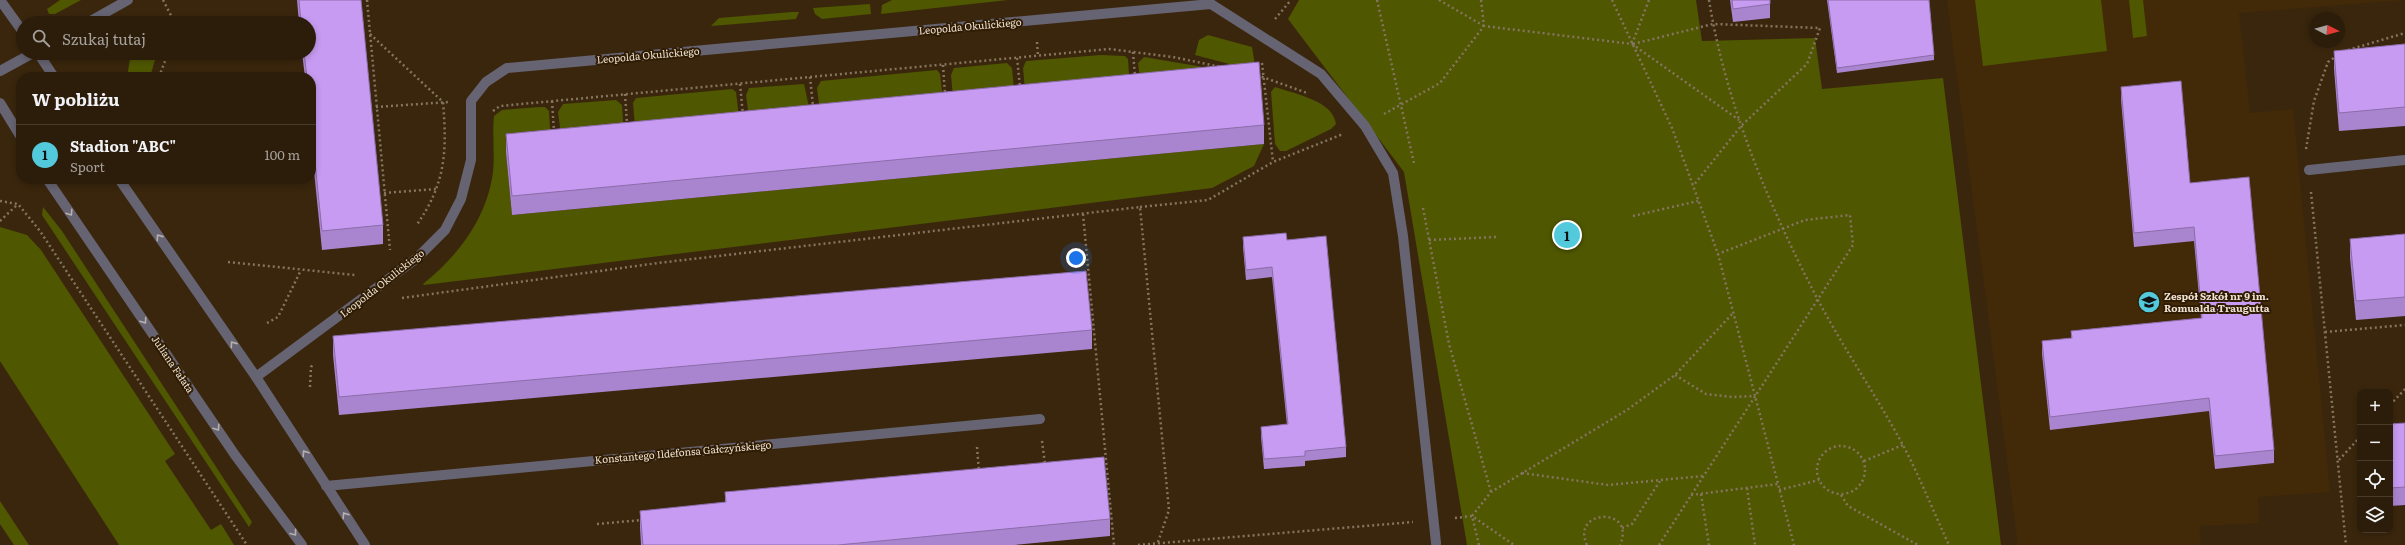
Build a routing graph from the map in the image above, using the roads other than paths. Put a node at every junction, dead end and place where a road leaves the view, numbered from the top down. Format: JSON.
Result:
{"nodes":[{"id":1,"x":0,"y":0,"type":"edge"},
{"id":2,"x":128,"y":0,"type":"edge"},
{"id":3,"x":99,"y":16,"type":"edge"},
{"id":4,"x":16,"y":22,"type":"edge"},
{"id":5,"x":21,"y":60,"type":"edge"},
{"id":6,"x":43,"y":60,"type":"edge"},
{"id":7,"x":0,"y":72,"type":"edge"},
{"id":8,"x":51,"y":72,"type":"edge"},
{"id":9,"x":0,"y":103,"type":"edge"},
{"id":10,"x":16,"y":128,"type":"edge"},
{"id":11,"x":2405,"y":160,"type":"edge"},
{"id":12,"x":2309,"y":170,"type":"road end"},
{"id":13,"x":50,"y":184,"type":"edge"},
{"id":14,"x":122,"y":184,"type":"edge"},
{"id":15,"x":256,"y":377,"type":"junction"},
{"id":16,"x":1040,"y":419,"type":"road end"},
{"id":17,"x":326,"y":486,"type":"junction"},
{"id":18,"x":1436,"y":543,"type":"dead end"},
{"id":19,"x":302,"y":545,"type":"edge"},
{"id":20,"x":365,"y":545,"type":"edge"}],
"edges":[{"from":1,"to":4,"type":"street"},
{"from":2,"to":3,"type":"street"},
{"from":5,"to":7,"type":"street"},
{"from":6,"to":8,"type":"street"},
{"from":9,"to":10,"type":"street"},
{"from":11,"to":12,"type":"street"},
{"from":13,"to":19,"type":"street","name":"Juliana Fałata","one_way":true},
{"from":15,"to":14,"type":"street","one_way":true},
{"from":17,"to":15,"type":"street","one_way":true},
{"from":15,"to":18,"type":"street","name":"Leopolda Okulickiego"},
{"from":16,"to":17,"type":"street","name":"Konstantego Ildefonsa Gałczyńskiego"},
{"from":20,"to":17,"type":"street","one_way":true}]}
